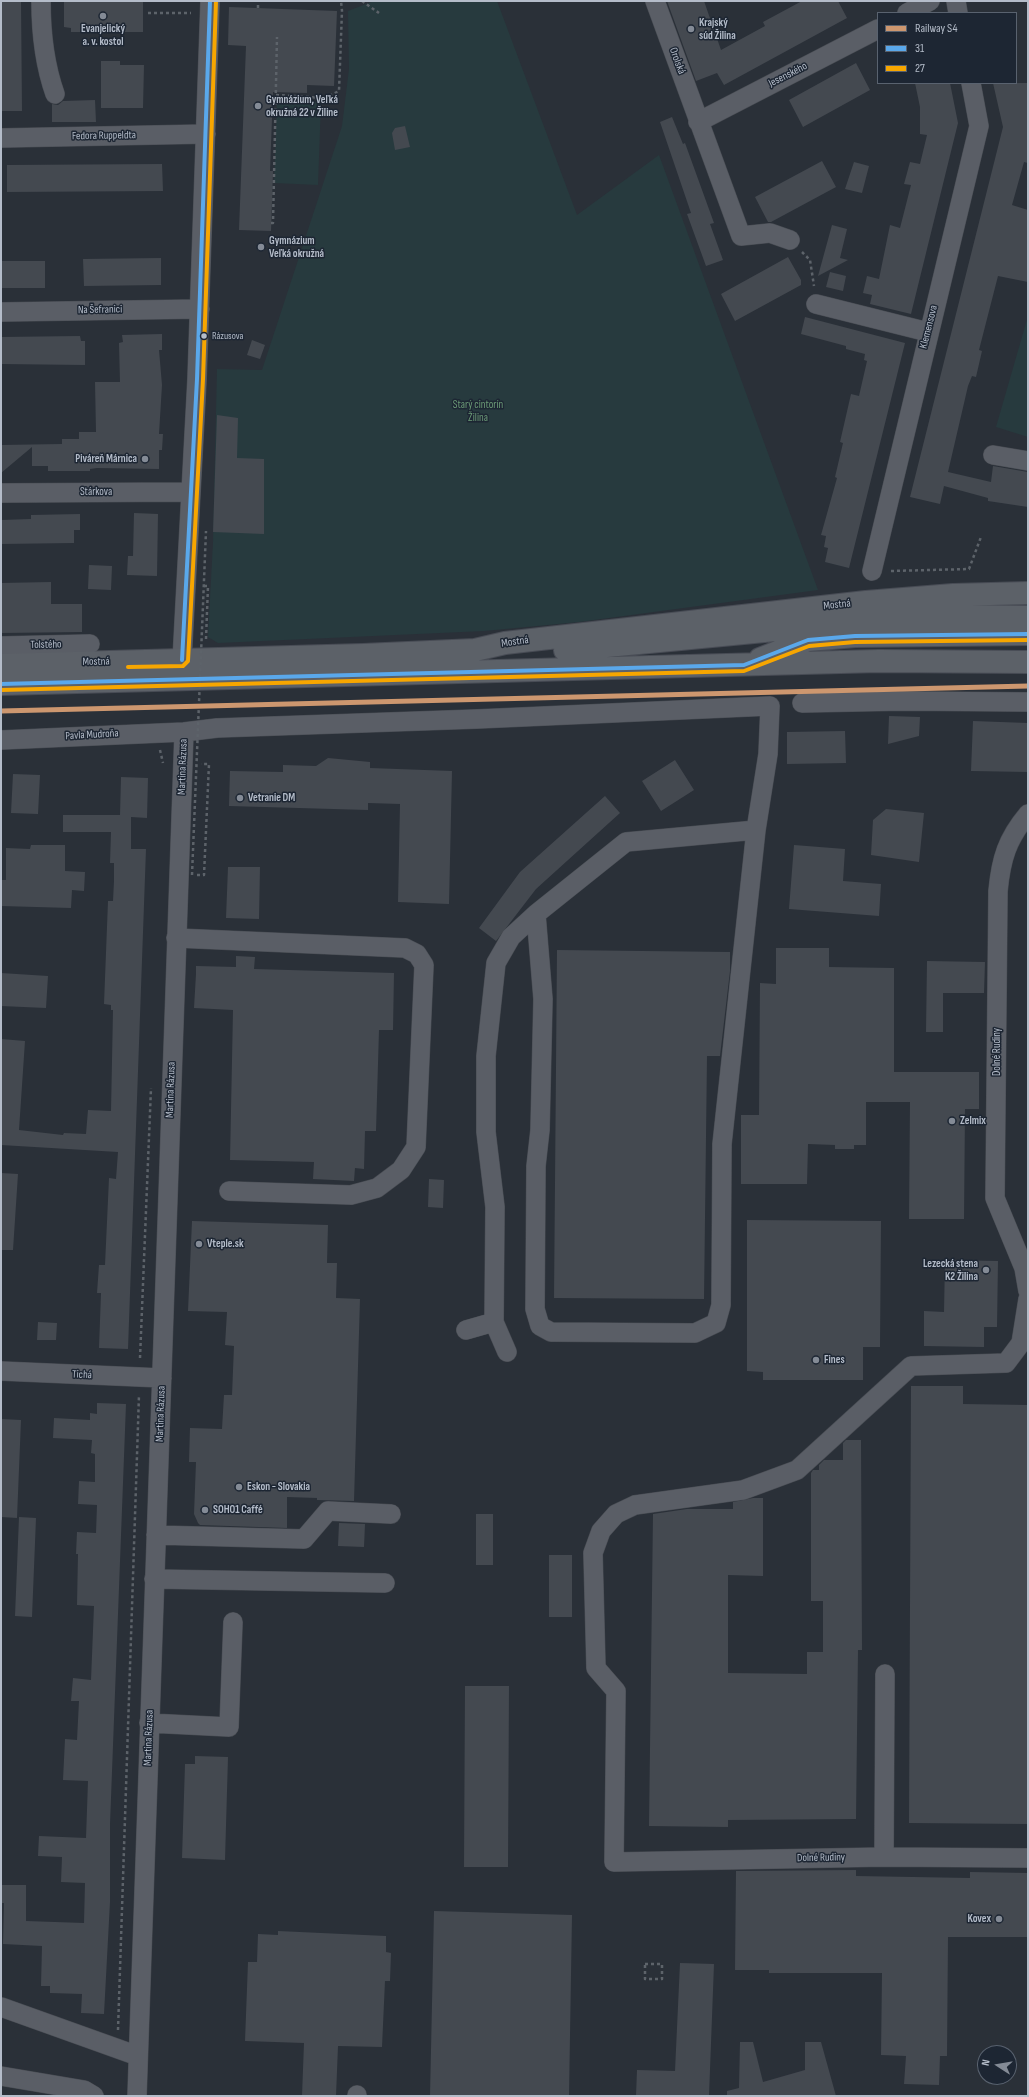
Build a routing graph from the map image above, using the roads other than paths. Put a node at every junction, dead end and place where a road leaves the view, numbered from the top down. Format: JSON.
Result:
{"nodes":[{"id":1,"x":40,"y":1,"type":"edge"},
{"id":2,"x":210,"y":1,"type":"edge"},
{"id":3,"x":655,"y":1,"type":"edge"},
{"id":4,"x":930,"y":1,"type":"edge"},
{"id":5,"x":956,"y":1,"type":"edge"},
{"id":6,"x":910,"y":12,"type":"edge"},
{"id":7,"x":958,"y":12,"type":"edge"},
{"id":8,"x":877,"y":30,"type":"edge"},
{"id":9,"x":971,"y":84,"type":"edge"},
{"id":10,"x":55,"y":94,"type":"dead end"},
{"id":11,"x":698,"y":122,"type":"junction"},
{"id":12,"x":206,"y":134,"type":"junction"},
{"id":13,"x":1,"y":138,"type":"edge"},
{"id":14,"x":790,"y":240,"type":"road end"},
{"id":15,"x":816,"y":304,"type":"road end"},
{"id":16,"x":200,"y":309,"type":"junction"},
{"id":17,"x":1,"y":312,"type":"edge"},
{"id":18,"x":928,"y":332,"type":"junction"},
{"id":19,"x":993,"y":455,"type":"dead end"},
{"id":20,"x":1028,"y":461,"type":"edge"},
{"id":21,"x":191,"y":492,"type":"junction"},
{"id":22,"x":1,"y":493,"type":"edge"},
{"id":23,"x":872,"y":571,"type":"road end"},
{"id":24,"x":1028,"y":593,"type":"edge"},
{"id":25,"x":1028,"y":617,"type":"edge"},
{"id":26,"x":1028,"y":634,"type":"edge"},
{"id":27,"x":90,"y":644,"type":"dead end"},
{"id":28,"x":1,"y":646,"type":"edge"},
{"id":29,"x":475,"y":650,"type":"junction"},
{"id":30,"x":182,"y":660,"type":"junction"},
{"id":31,"x":1028,"y":662,"type":"edge"},
{"id":32,"x":1,"y":665,"type":"edge"},
{"id":33,"x":744,"y":665,"type":"junction"},
{"id":34,"x":1,"y":684,"type":"edge"},
{"id":35,"x":1028,"y":702,"type":"edge"},
{"id":36,"x":802,"y":703,"type":"dead end"},
{"id":37,"x":184,"y":732,"type":"junction"},
{"id":38,"x":1,"y":740,"type":"edge"},
{"id":39,"x":1028,"y":814,"type":"edge"},
{"id":40,"x":756,"y":830,"type":"junction"},
{"id":41,"x":536,"y":914,"type":"junction"},
{"id":42,"x":176,"y":938,"type":"junction"},
{"id":43,"x":229,"y":1191,"type":"dead end"},
{"id":44,"x":1028,"y":1291,"type":"edge"},
{"id":45,"x":1028,"y":1299,"type":"edge"},
{"id":46,"x":494,"y":1322,"type":"junction"},
{"id":47,"x":466,"y":1330,"type":"dead end"},
{"id":48,"x":507,"y":1352,"type":"dead end"},
{"id":49,"x":1,"y":1372,"type":"edge"},
{"id":50,"x":162,"y":1378,"type":"junction"},
{"id":51,"x":391,"y":1514,"type":"dead end"},
{"id":52,"x":156,"y":1535,"type":"junction"},
{"id":53,"x":154,"y":1579,"type":"junction"},
{"id":54,"x":385,"y":1583,"type":"dead end"},
{"id":55,"x":233,"y":1622,"type":"dead end"},
{"id":56,"x":885,"y":1674,"type":"dead end"},
{"id":57,"x":149,"y":1723,"type":"junction"},
{"id":58,"x":884,"y":1857,"type":"junction"},
{"id":59,"x":1028,"y":1858,"type":"edge"},
{"id":60,"x":1,"y":2007,"type":"edge"},
{"id":61,"x":138,"y":2056,"type":"junction"},
{"id":62,"x":1,"y":2076,"type":"edge"},
{"id":63,"x":94,"y":2096,"type":"edge"},
{"id":64,"x":137,"y":2096,"type":"edge"}],
"edges":[{"from":1,"to":10,"type":"street"},
{"from":2,"to":12,"type":"street"},
{"from":3,"to":11,"type":"street","name":"Orolská"},
{"from":4,"to":6,"type":"street"},
{"from":5,"to":7,"type":"street"},
{"from":8,"to":11,"type":"street","name":"Jesenského"},
{"from":9,"to":18,"type":"street","name":"Klemensova"},
{"from":11,"to":14,"type":"street","name":"Orolská"},
{"from":12,"to":13,"type":"street","name":"Fedora Ruppeldta"},
{"from":12,"to":16,"type":"street"},
{"from":15,"to":18,"type":"street"},
{"from":16,"to":17,"type":"street","name":"Na Šefranici"},
{"from":16,"to":21,"type":"street"},
{"from":18,"to":23,"type":"street","name":"Klemensova"},
{"from":19,"to":20,"type":"street"},
{"from":21,"to":22,"type":"street","name":"Stárkova"},
{"from":21,"to":30,"type":"street"},
{"from":24,"to":29,"type":"main road","name":"Mostná"},
{"from":25,"to":29,"type":"main road"},
{"from":26,"to":33,"type":"main road"},
{"from":27,"to":28,"type":"street","name":"Tolstého"},
{"from":29,"to":30,"type":"main road","name":"Mostná"},
{"from":30,"to":32,"type":"main road","name":"Mostná"},
{"from":31,"to":33,"type":"main road","name":"Mostná"},
{"from":33,"to":34,"type":"main road","name":"Mostná"},
{"from":35,"to":36,"type":"street"},
{"from":37,"to":38,"type":"street","name":"Pavla Mudroňa"},
{"from":37,"to":40,"type":"street","name":"Pavla Mudroňa"},
{"from":37,"to":42,"type":"street","name":"Martina Rázusa"},
{"from":39,"to":44,"type":"street","name":"Dolné Rudiny"},
{"from":40,"to":41,"type":"street"},
{"from":40,"to":41,"type":"street"},
{"from":41,"to":46,"type":"street"},
{"from":42,"to":43,"type":"street"},
{"from":42,"to":50,"type":"street","name":"Martina Rázusa"},
{"from":45,"to":58,"type":"street","name":"Dolné Rudiny"},
{"from":46,"to":47,"type":"street"},
{"from":46,"to":48,"type":"street"},
{"from":49,"to":50,"type":"street","name":"Tichá"},
{"from":50,"to":52,"type":"street","name":"Martina Rázusa"},
{"from":51,"to":52,"type":"street"},
{"from":52,"to":53,"type":"street","name":"Martina Rázusa"},
{"from":53,"to":54,"type":"street"},
{"from":53,"to":57,"type":"street","name":"Martina Rázusa"},
{"from":55,"to":57,"type":"street"},
{"from":56,"to":58,"type":"street"},
{"from":57,"to":61,"type":"street","name":"Martina Rázusa"},
{"from":58,"to":59,"type":"street","name":"Dolné Rudiny"},
{"from":60,"to":61,"type":"street"},
{"from":61,"to":64,"type":"street","name":"Martina Rázusa"},
{"from":62,"to":63,"type":"street"}]}
